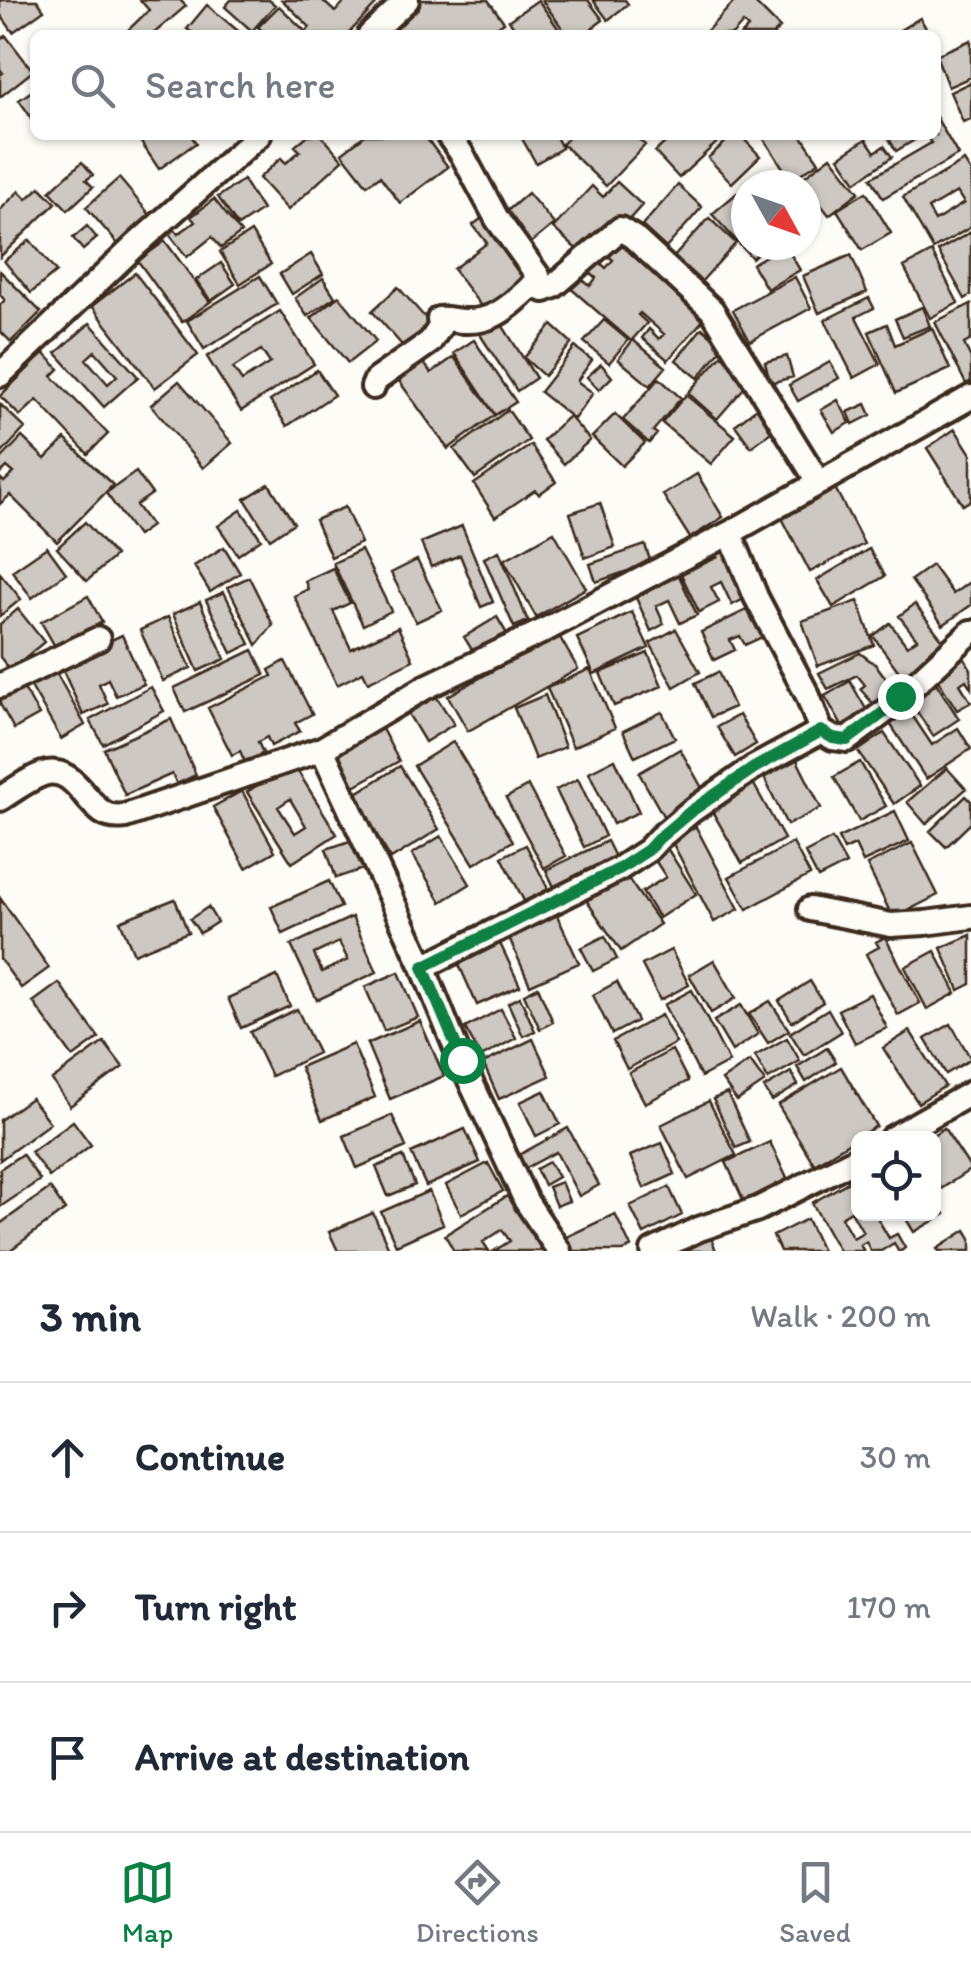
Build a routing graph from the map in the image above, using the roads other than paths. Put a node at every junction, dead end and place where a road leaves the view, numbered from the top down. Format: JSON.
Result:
{"nodes":[{"id":1,"x":407,"y":0,"type":"edge"},
{"id":2,"x":377,"y":30,"type":"edge"},
{"id":3,"x":253,"y":140,"type":"edge"},
{"id":4,"x":452,"y":140,"type":"edge"},
{"id":5,"x":534,"y":285,"type":"junction"},
{"id":6,"x":0,"y":375,"type":"edge"},
{"id":7,"x":373,"y":387,"type":"dead end"},
{"id":8,"x":971,"y":397,"type":"edge"},
{"id":9,"x":818,"y":483,"type":"junction"},
{"id":10,"x":730,"y":533,"type":"junction"},
{"id":11,"x":971,"y":632,"type":"edge"},
{"id":12,"x":98,"y":639,"type":"dead end"},
{"id":13,"x":0,"y":686,"type":"edge"},
{"id":14,"x":821,"y":731,"type":"junction"},
{"id":15,"x":322,"y":749,"type":"junction"},
{"id":16,"x":0,"y":799,"type":"edge"},
{"id":17,"x":810,"y":909,"type":"dead end"},
{"id":18,"x":971,"y":917,"type":"edge"},
{"id":19,"x":423,"y":967,"type":"junction"},
{"id":20,"x":971,"y":1093,"type":"edge"},
{"id":21,"x":904,"y":1131,"type":"edge"},
{"id":22,"x":851,"y":1162,"type":"edge"},
{"id":23,"x":559,"y":1251,"type":"edge"},
{"id":24,"x":653,"y":1251,"type":"edge"}],
"edges":[{"from":1,"to":2,"type":"street"},
{"from":3,"to":6,"type":"street"},
{"from":4,"to":5,"type":"street"},
{"from":5,"to":7,"type":"street"},
{"from":5,"to":9,"type":"street"},
{"from":8,"to":9,"type":"street"},
{"from":9,"to":10,"type":"street"},
{"from":10,"to":14,"type":"street"},
{"from":10,"to":15,"type":"street"},
{"from":11,"to":14,"type":"street"},
{"from":12,"to":13,"type":"street"},
{"from":14,"to":19,"type":"street"},
{"from":15,"to":16,"type":"street"},
{"from":15,"to":19,"type":"street"},
{"from":17,"to":18,"type":"street"},
{"from":19,"to":23,"type":"street"},
{"from":20,"to":21,"type":"street"},
{"from":22,"to":24,"type":"street"}]}
